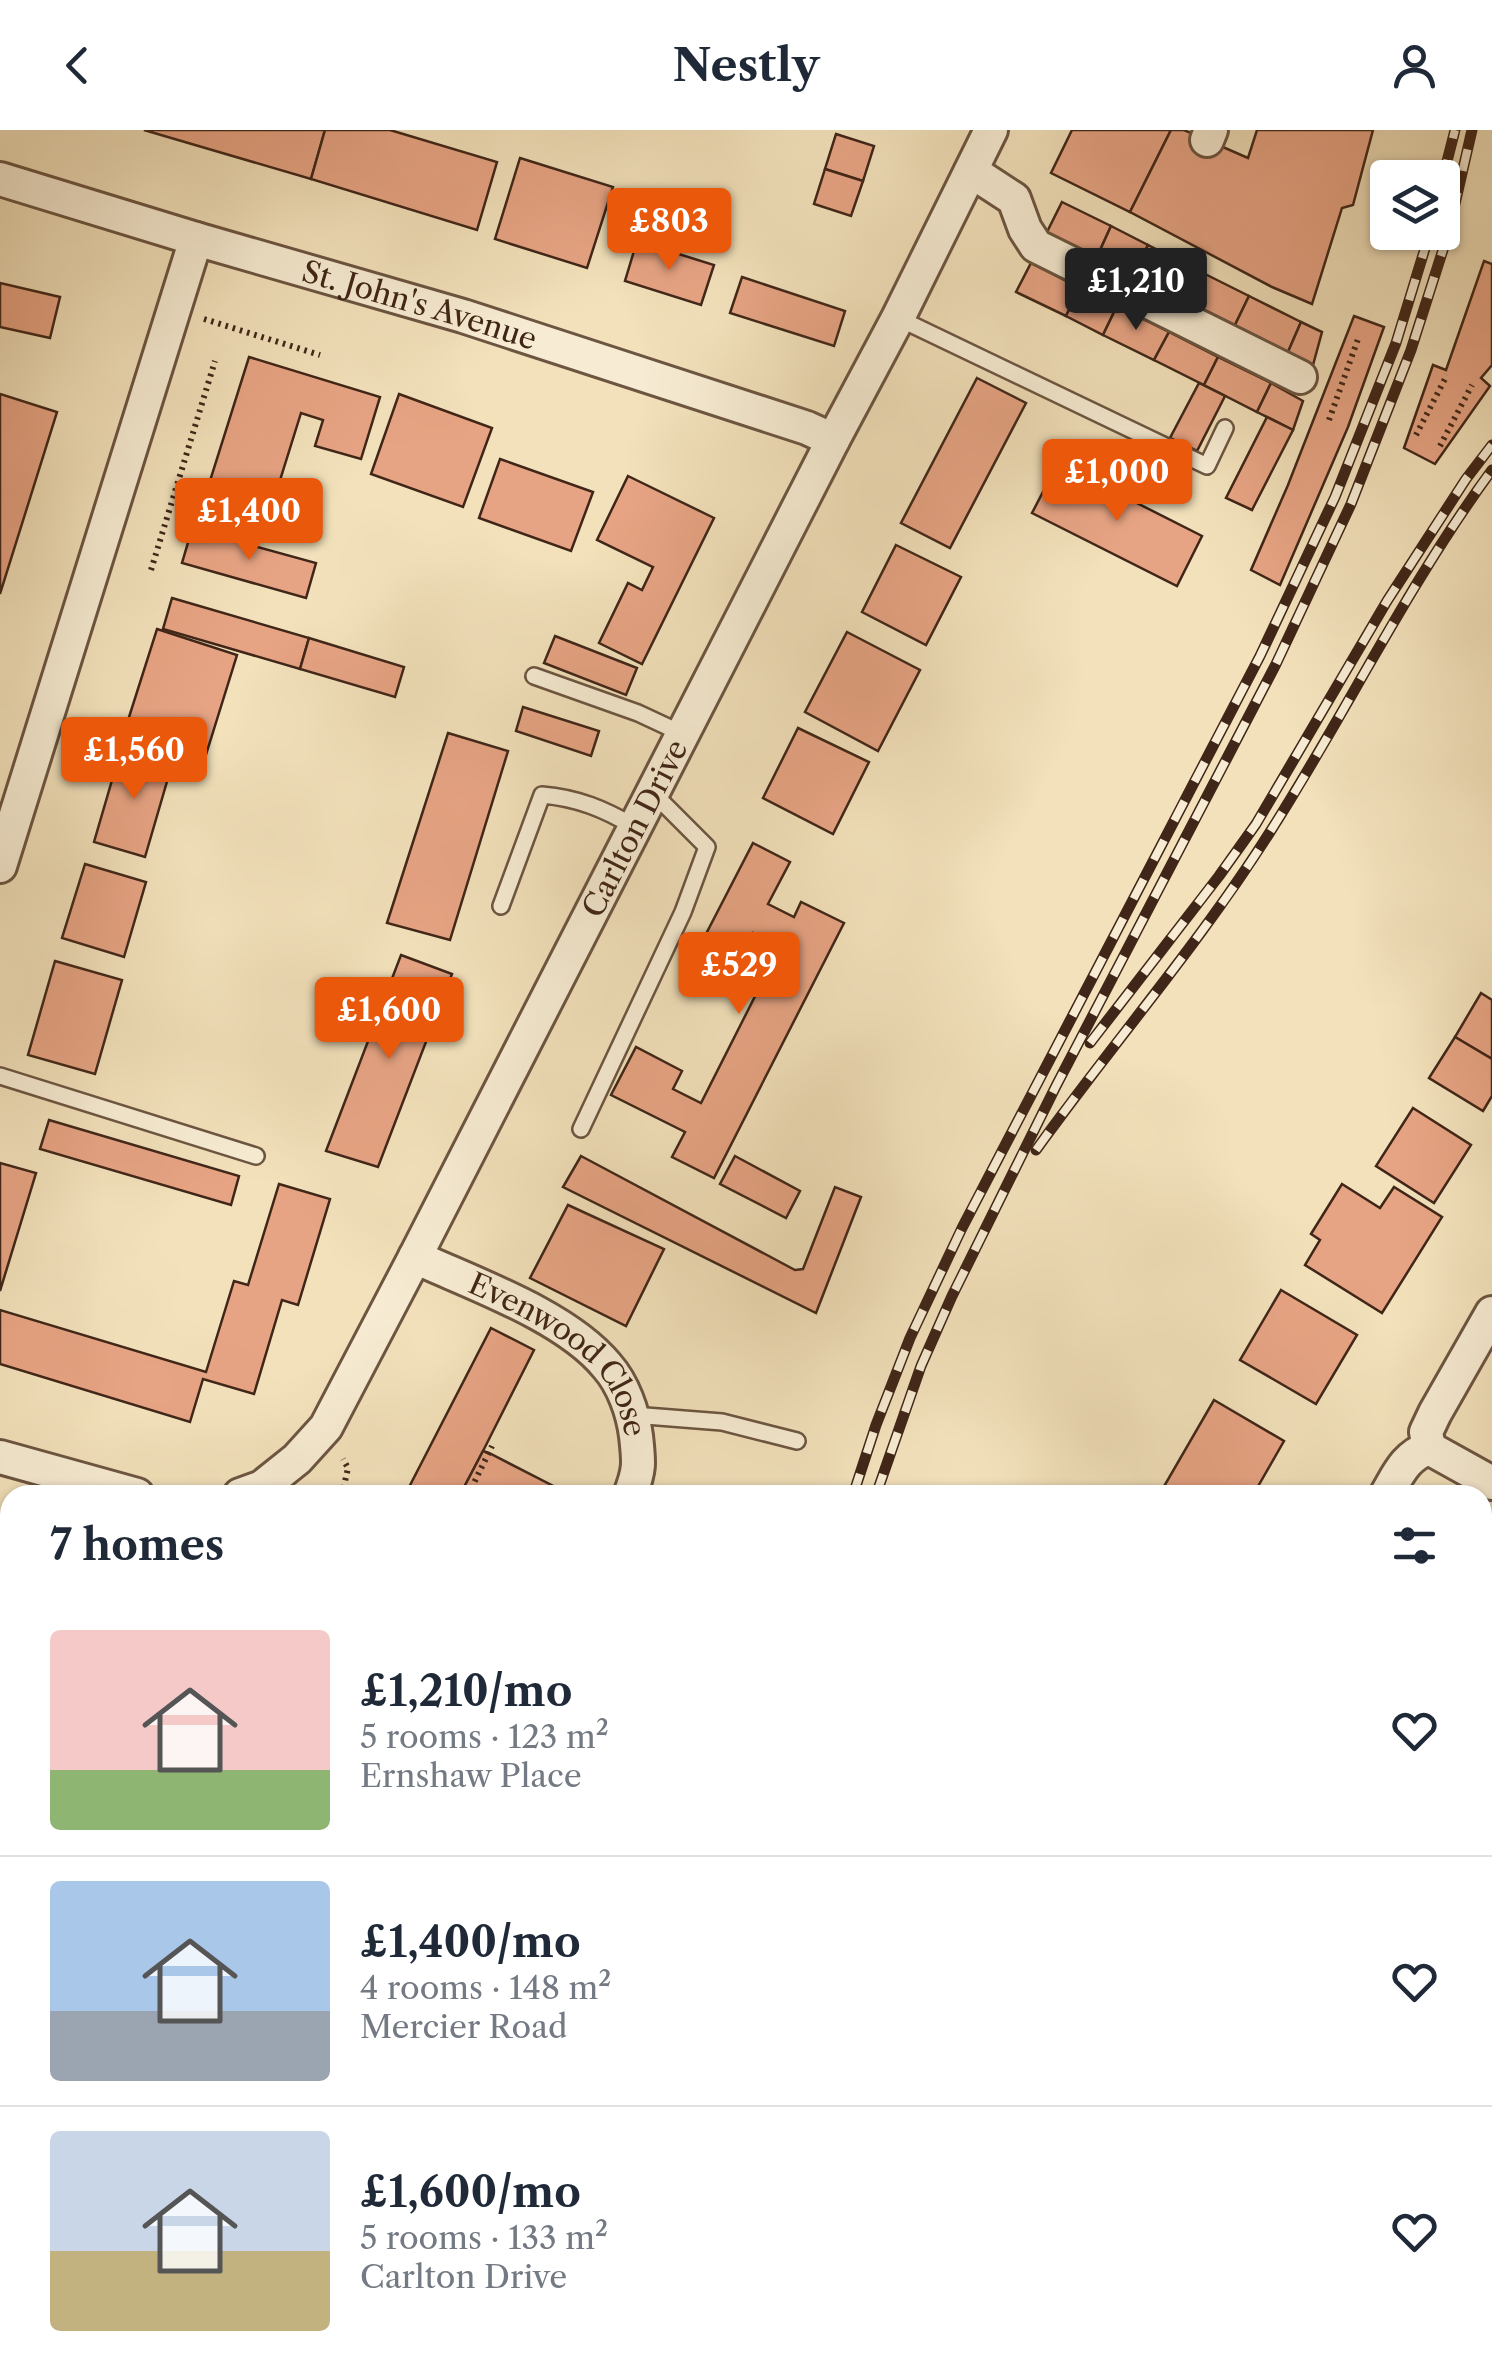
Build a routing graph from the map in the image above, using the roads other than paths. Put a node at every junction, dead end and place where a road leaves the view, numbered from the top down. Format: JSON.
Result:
{"nodes":[{"id":1,"x":991,"y":130,"type":"edge"},
{"id":2,"x":971,"y":171,"type":"junction"},
{"id":3,"x":0,"y":179,"type":"edge"},
{"id":4,"x":196,"y":239,"type":"junction"},
{"id":5,"x":898,"y":318,"type":"junction"},
{"id":6,"x":1300,"y":377,"type":"dead end"},
{"id":7,"x":1225,"y":428,"type":"dead end"},
{"id":8,"x":833,"y":440,"type":"junction"},
{"id":9,"x":534,"y":676,"type":"dead end"},
{"id":10,"x":682,"y":734,"type":"junction"},
{"id":11,"x":653,"y":793,"type":"junction"},
{"id":12,"x":635,"y":828,"type":"junction"},
{"id":13,"x":2,"y":853,"type":"edge"},
{"id":14,"x":502,"y":906,"type":"dead end"},
{"id":15,"x":0,"y":1076,"type":"edge"},
{"id":16,"x":581,"y":1128,"type":"dead end"},
{"id":17,"x":256,"y":1156,"type":"dead end"},
{"id":18,"x":416,"y":1258,"type":"junction"},
{"id":19,"x":1492,"y":1313,"type":"edge"},
{"id":20,"x":634,"y":1415,"type":"junction"},
{"id":21,"x":797,"y":1441,"type":"dead end"},
{"id":22,"x":1429,"y":1448,"type":"junction"},
{"id":23,"x":0,"y":1457,"type":"edge"},
{"id":24,"x":1492,"y":1484,"type":"edge"},
{"id":25,"x":100,"y":1485,"type":"edge"},
{"id":26,"x":265,"y":1485,"type":"edge"},
{"id":27,"x":634,"y":1485,"type":"edge"},
{"id":28,"x":1392,"y":1485,"type":"edge"}],
"edges":[{"from":1,"to":2,"type":"street","name":"Carlton Drive"},
{"from":2,"to":5,"type":"street","name":"Carlton Drive"},
{"from":2,"to":6,"type":"street"},
{"from":3,"to":4,"type":"street","name":"St. John's Avenue"},
{"from":4,"to":8,"type":"street","name":"St. John's Avenue"},
{"from":4,"to":13,"type":"street"},
{"from":5,"to":7,"type":"lane"},
{"from":5,"to":8,"type":"street","name":"Carlton Drive"},
{"from":8,"to":10,"type":"street","name":"Carlton Drive"},
{"from":9,"to":10,"type":"lane"},
{"from":10,"to":11,"type":"street","name":"Carlton Drive"},
{"from":11,"to":12,"type":"street","name":"Carlton Drive"},
{"from":11,"to":16,"type":"lane"},
{"from":12,"to":14,"type":"lane"},
{"from":12,"to":18,"type":"street","name":"Carlton Drive"},
{"from":15,"to":17,"type":"lane"},
{"from":18,"to":20,"type":"street","name":"Evenwood Close"},
{"from":18,"to":26,"type":"street","name":"Carlton Drive"},
{"from":19,"to":22,"type":"street"},
{"from":20,"to":21,"type":"lane"},
{"from":20,"to":27,"type":"street","name":"Evenwood Close"},
{"from":22,"to":24,"type":"street"},
{"from":22,"to":28,"type":"street"},
{"from":23,"to":25,"type":"street"}]}
